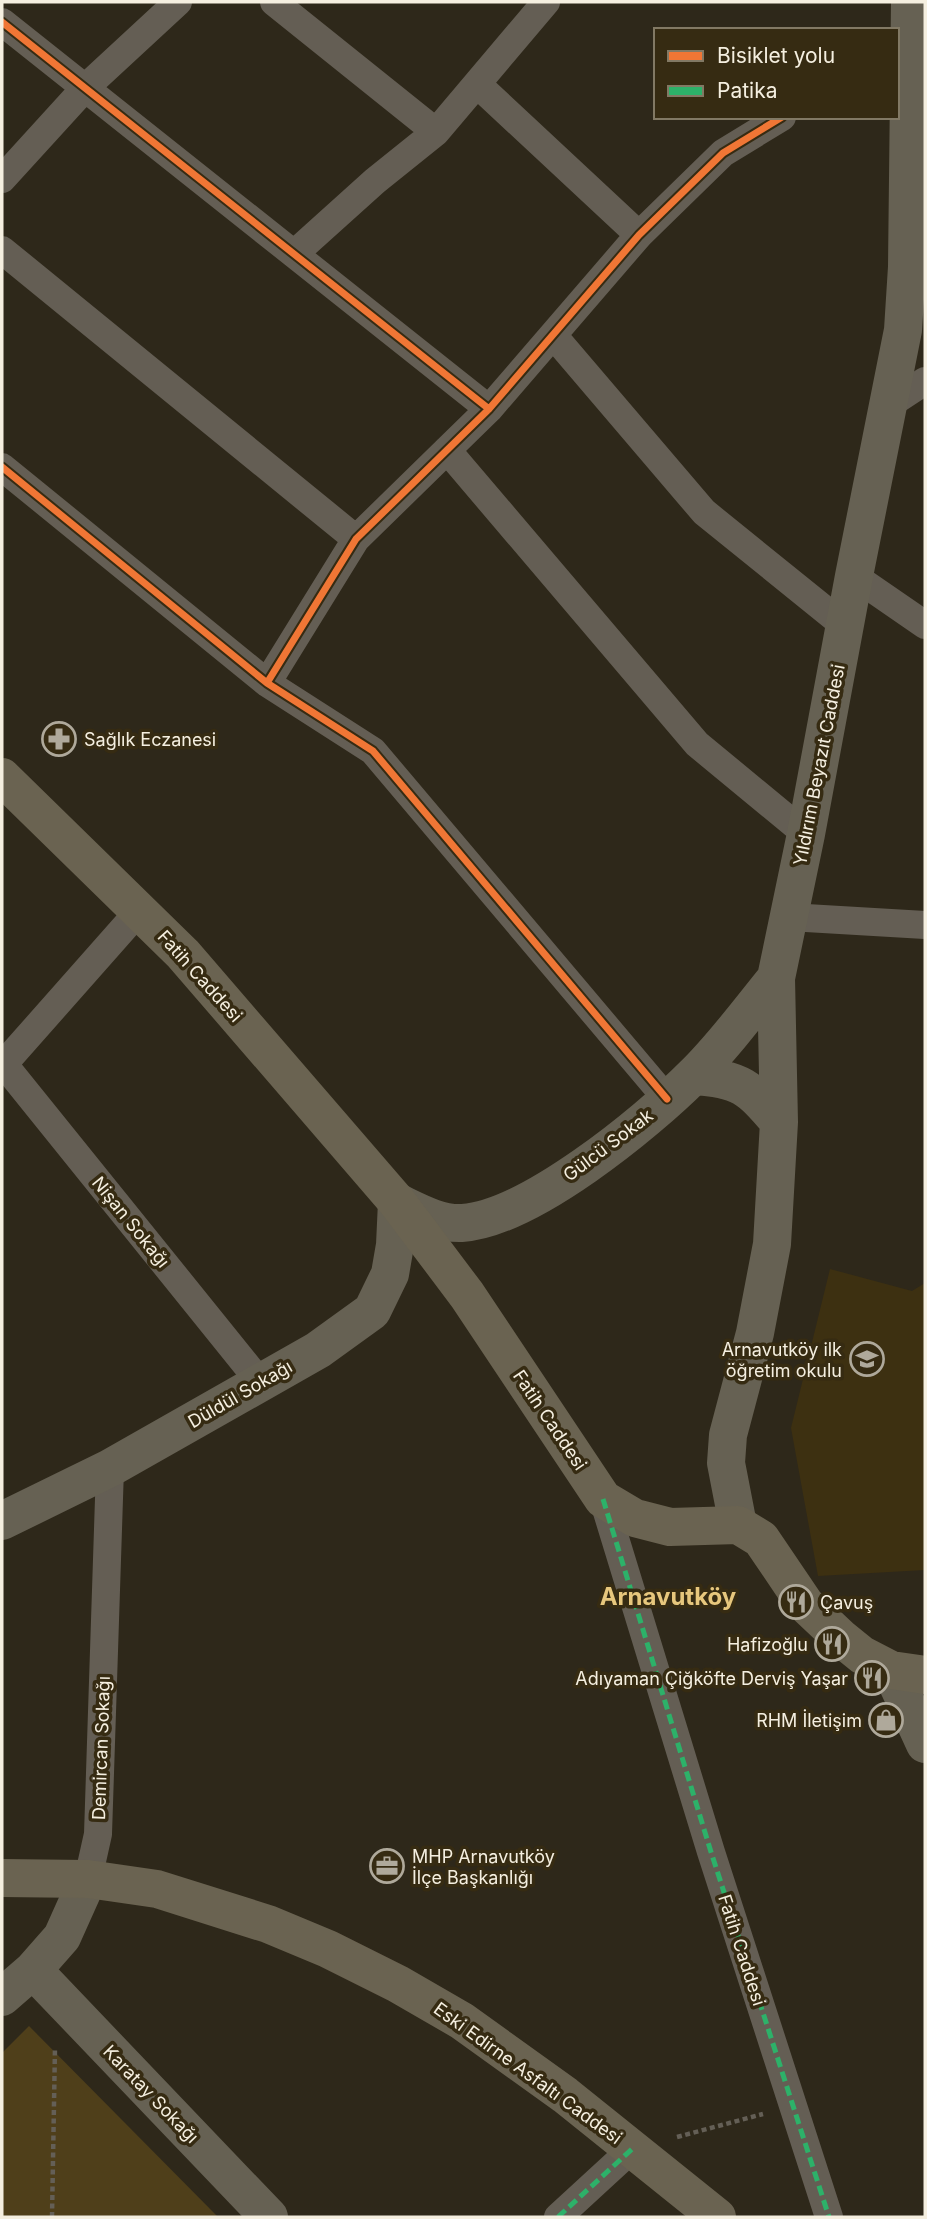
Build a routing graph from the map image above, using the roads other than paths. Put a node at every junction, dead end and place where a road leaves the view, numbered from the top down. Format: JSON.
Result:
{"nodes":[{"id":1,"x":178,"y":2,"type":"edge"},
{"id":2,"x":274,"y":2,"type":"edge"},
{"id":3,"x":546,"y":2,"type":"edge"},
{"id":4,"x":906,"y":21,"type":"edge"},
{"id":5,"x":2,"y":22,"type":"edge"},
{"id":6,"x":477,"y":84,"type":"junction"},
{"id":7,"x":85,"y":88,"type":"junction"},
{"id":8,"x":779,"y":119,"type":"edge"},
{"id":9,"x":436,"y":132,"type":"junction"},
{"id":10,"x":2,"y":179,"type":"edge"},
{"id":11,"x":639,"y":234,"type":"junction"},
{"id":12,"x":2,"y":250,"type":"edge"},
{"id":13,"x":295,"y":254,"type":"junction"},
{"id":14,"x":553,"y":335,"type":"junction"},
{"id":15,"x":925,"y":381,"type":"edge"},
{"id":16,"x":890,"y":404,"type":"junction"},
{"id":17,"x":489,"y":409,"type":"junction"},
{"id":18,"x":447,"y":450,"type":"junction"},
{"id":19,"x":2,"y":467,"type":"edge"},
{"id":20,"x":356,"y":539,"type":"junction"},
{"id":21,"x":854,"y":576,"type":"junction"},
{"id":22,"x":925,"y":625,"type":"edge"},
{"id":23,"x":845,"y":626,"type":"junction"},
{"id":24,"x":267,"y":683,"type":"junction"},
{"id":25,"x":2,"y":776,"type":"edge"},
{"id":26,"x":806,"y":834,"type":"junction"},
{"id":27,"x":139,"y":911,"type":"junction"},
{"id":28,"x":789,"y":917,"type":"junction"},
{"id":29,"x":925,"y":925,"type":"edge"},
{"id":30,"x":776,"y":978,"type":"junction"},
{"id":31,"x":2,"y":1064,"type":"edge"},
{"id":32,"x":680,"y":1088,"type":"junction"},
{"id":33,"x":779,"y":1122,"type":"junction"},
{"id":34,"x":397,"y":1202,"type":"junction"},
{"id":35,"x":260,"y":1382,"type":"junction"},
{"id":36,"x":110,"y":1468,"type":"junction"},
{"id":37,"x":603,"y":1499,"type":"junction"},
{"id":38,"x":2,"y":1521,"type":"edge"},
{"id":39,"x":738,"y":1525,"type":"junction"},
{"id":40,"x":908,"y":1672,"type":"edge"},
{"id":41,"x":925,"y":1744,"type":"edge"},
{"id":42,"x":2,"y":1878,"type":"edge"},
{"id":43,"x":88,"y":1879,"type":"junction"},
{"id":44,"x":45,"y":1982,"type":"junction"},
{"id":45,"x":2,"y":1997,"type":"edge"},
{"id":46,"x":632,"y":2148,"type":"junction"},
{"id":47,"x":269,"y":2217,"type":"edge"},
{"id":48,"x":558,"y":2217,"type":"edge"},
{"id":49,"x":717,"y":2217,"type":"edge"},
{"id":50,"x":829,"y":2217,"type":"edge"}],
"edges":[{"from":1,"to":7,"type":"street"},
{"from":2,"to":9,"type":"street"},
{"from":3,"to":6,"type":"street"},
{"from":4,"to":16,"type":"main road","name":"Yıldırım Beyazıt Caddesi"},
{"from":5,"to":7,"type":"street"},
{"from":6,"to":9,"type":"street"},
{"from":6,"to":11,"type":"street"},
{"from":7,"to":10,"type":"street"},
{"from":7,"to":13,"type":"street"},
{"from":8,"to":11,"type":"street"},
{"from":9,"to":13,"type":"street"},
{"from":11,"to":14,"type":"street"},
{"from":12,"to":20,"type":"street"},
{"from":13,"to":17,"type":"street"},
{"from":14,"to":17,"type":"street"},
{"from":14,"to":23,"type":"street"},
{"from":15,"to":16,"type":"street"},
{"from":16,"to":21,"type":"main road","name":"Yıldırım Beyazıt Caddesi"},
{"from":17,"to":18,"type":"street"},
{"from":18,"to":20,"type":"street"},
{"from":18,"to":26,"type":"street"},
{"from":19,"to":24,"type":"street"},
{"from":20,"to":24,"type":"street"},
{"from":21,"to":22,"type":"street"},
{"from":21,"to":23,"type":"main road","name":"Yıldırım Beyazıt Caddesi"},
{"from":23,"to":26,"type":"main road","name":"Yıldırım Beyazıt Caddesi"},
{"from":24,"to":32,"type":"street"},
{"from":25,"to":27,"type":"main road","name":"Fatih Caddesi"},
{"from":26,"to":28,"type":"main road","name":"Yıldırım Beyazıt Caddesi"},
{"from":27,"to":31,"type":"street"},
{"from":27,"to":34,"type":"main road","name":"Fatih Caddesi"},
{"from":28,"to":29,"type":"street"},
{"from":28,"to":30,"type":"main road","name":"Yıldırım Beyazıt Caddesi"},
{"from":30,"to":32,"type":"main road","name":"Gülcü Sokak"},
{"from":30,"to":33,"type":"main road","name":"Yıldırım Beyazıt Caddesi"},
{"from":31,"to":35,"type":"street","name":"Nişan Sokağı"},
{"from":32,"to":33,"type":"main road"},
{"from":32,"to":34,"type":"main road","name":"Gülcü Sokak"},
{"from":33,"to":39,"type":"main road","name":"Yıldırım Beyazıt Caddesi"},
{"from":34,"to":35,"type":"main road","name":"Düldül Sokağı"},
{"from":34,"to":37,"type":"main road","name":"Fatih Caddesi"},
{"from":35,"to":36,"type":"main road","name":"Düldül Sokağı"},
{"from":36,"to":38,"type":"main road","name":"Düldül Sokağı"},
{"from":36,"to":43,"type":"street","name":"Demircan Sokağı"},
{"from":37,"to":39,"type":"main road"},
{"from":37,"to":50,"type":"street","name":"Fatih Caddesi"},
{"from":39,"to":40,"type":"main road"},
{"from":40,"to":41,"type":"main road"},
{"from":42,"to":43,"type":"main road","name":"Eski Edirne Asfaltı Caddesi"},
{"from":43,"to":44,"type":"main road","name":"Demircan Sokağı"},
{"from":43,"to":46,"type":"main road","name":"Eski Edirne Asfaltı Caddesi"},
{"from":44,"to":45,"type":"main road","name":"Demircan Sokağı"},
{"from":44,"to":47,"type":"main road","name":"Karatay Sokağı"},
{"from":46,"to":48,"type":"street"},
{"from":46,"to":49,"type":"main road","name":"Eski Edirne Asfaltı Caddesi"}]}
